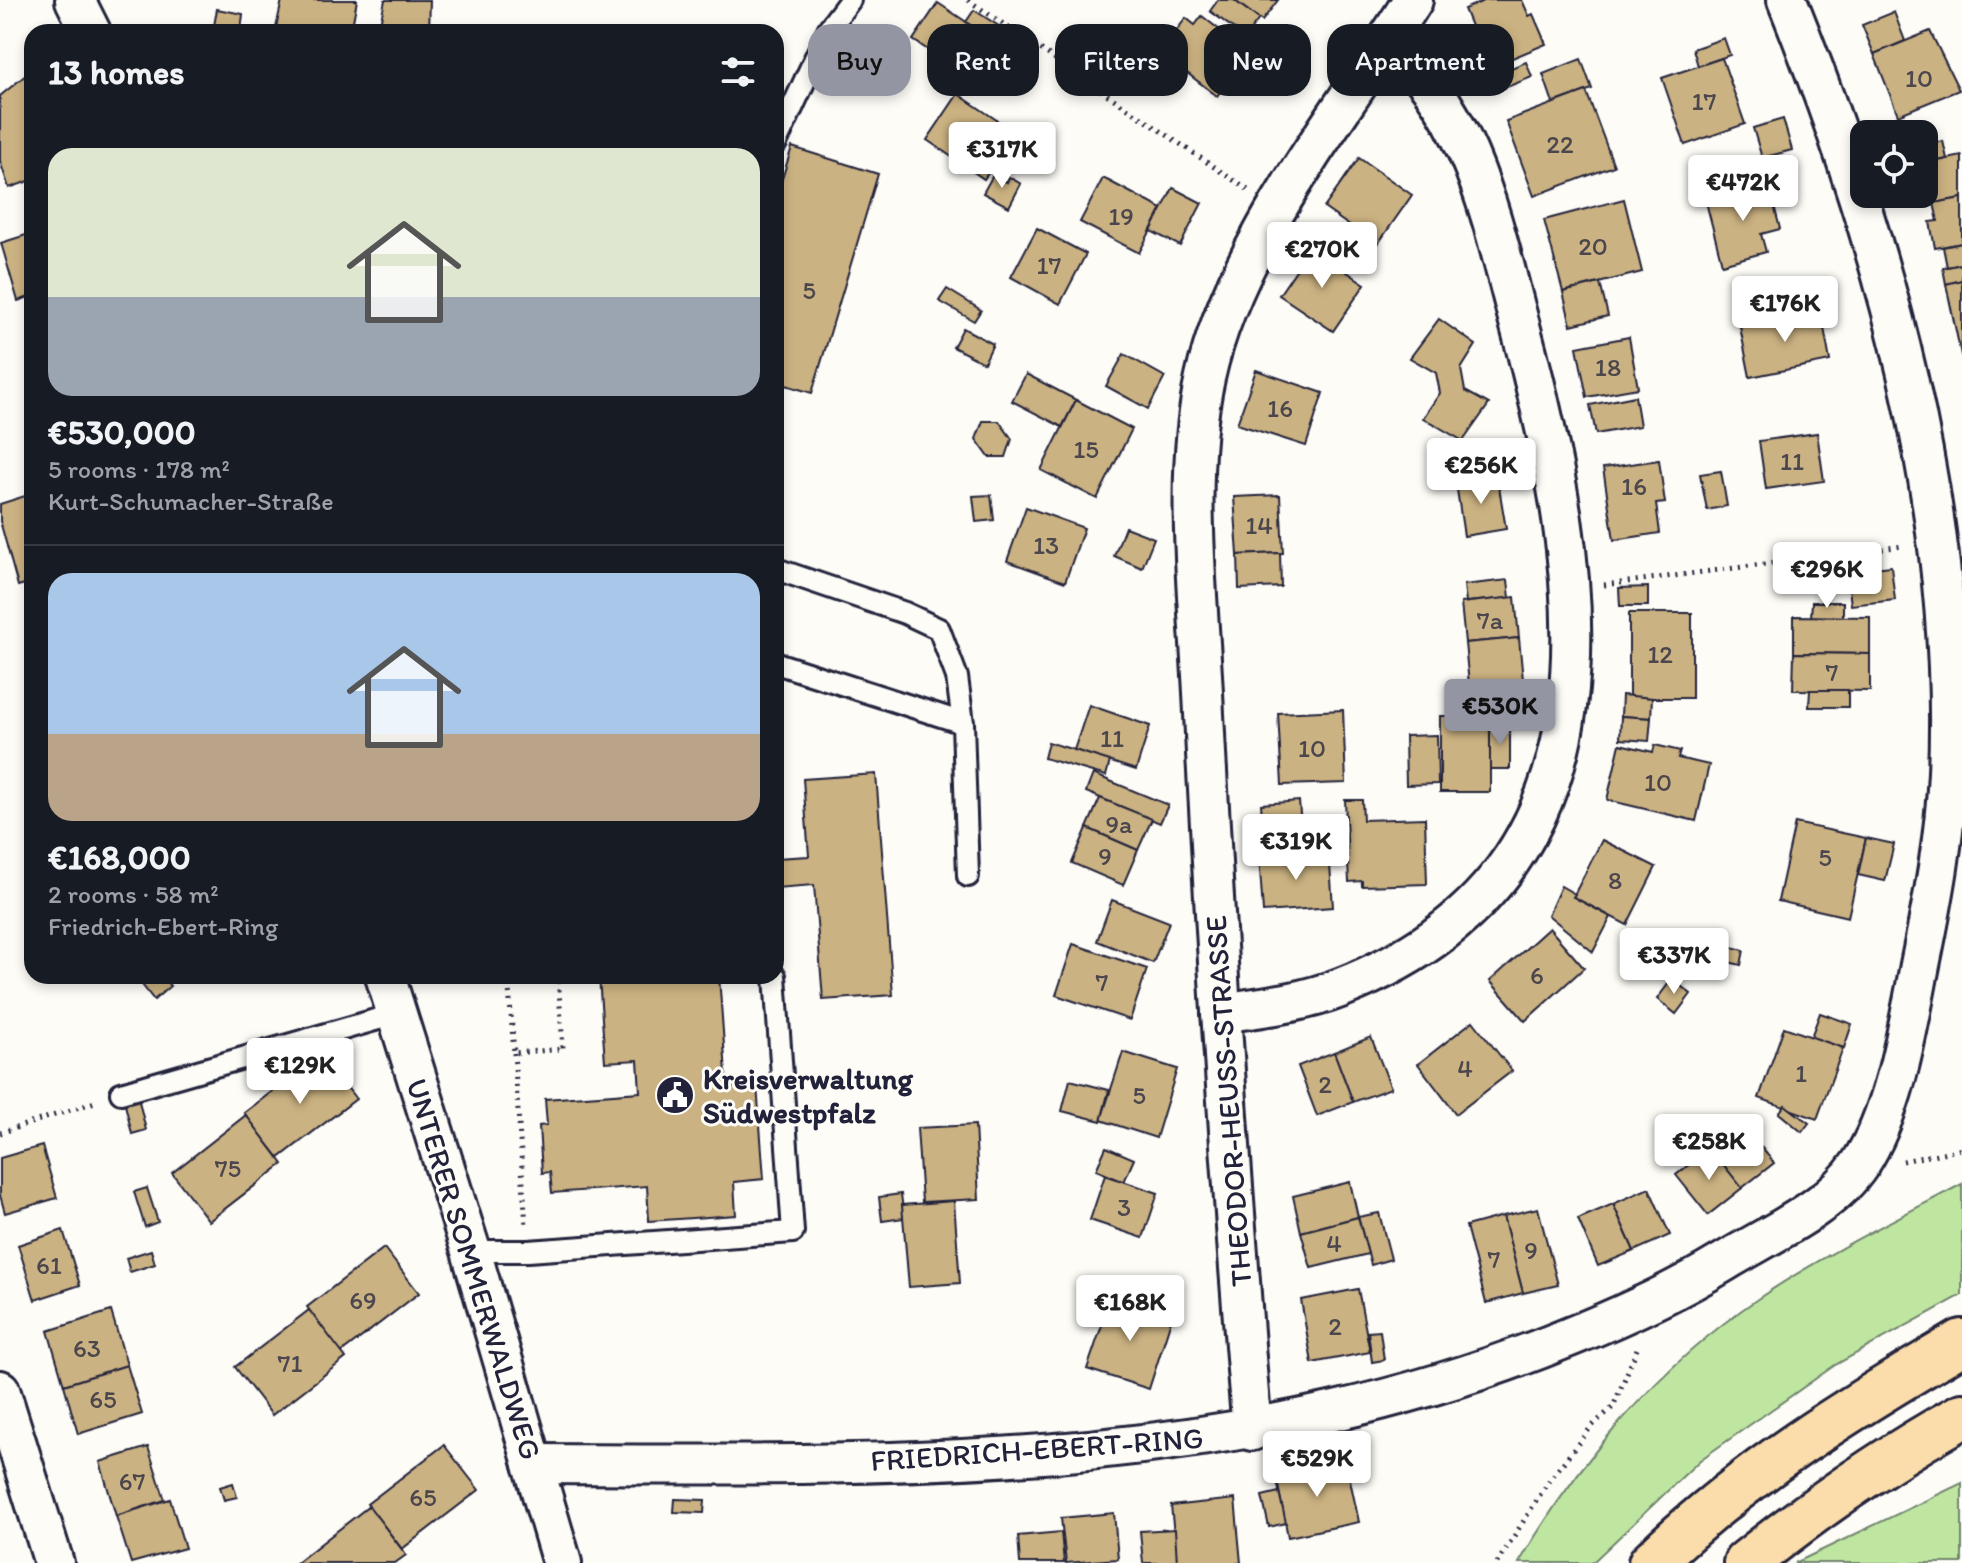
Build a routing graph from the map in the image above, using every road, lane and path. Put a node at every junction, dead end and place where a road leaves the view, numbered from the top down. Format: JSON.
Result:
{"nodes":[{"id":1,"x":75,"y":0,"type":"edge"},
{"id":2,"x":850,"y":0,"type":"edge"},
{"id":3,"x":968,"y":0,"type":"edge"},
{"id":4,"x":1413,"y":0,"type":"edge"},
{"id":5,"x":1787,"y":0,"type":"edge"},
{"id":6,"x":87,"y":24,"type":"edge"},
{"id":7,"x":1398,"y":24,"type":"edge"},
{"id":8,"x":1352,"y":96,"type":"edge"},
{"id":9,"x":1437,"y":96,"type":"edge"},
{"id":10,"x":784,"y":126,"type":"edge"},
{"id":11,"x":1278,"y":211,"type":"junction"},
{"id":12,"x":1886,"y":549,"type":"dead end"},
{"id":13,"x":784,"y":572,"type":"edge"},
{"id":14,"x":1572,"y":589,"type":"junction"},
{"id":15,"x":784,"y":666,"type":"edge"},
{"id":16,"x":963,"y":723,"type":"junction"},
{"id":17,"x":968,"y":876,"type":"dead end"},
{"id":18,"x":387,"y":984,"type":"edge"},
{"id":19,"x":509,"y":984,"type":"edge"},
{"id":20,"x":559,"y":984,"type":"edge"},
{"id":21,"x":776,"y":984,"type":"edge"},
{"id":22,"x":1221,"y":1013,"type":"junction"},
{"id":23,"x":396,"y":1014,"type":"junction"},
{"id":24,"x":514,"y":1053,"type":"junction"},
{"id":25,"x":121,"y":1093,"type":"joint"},
{"id":26,"x":0,"y":1133,"type":"edge"},
{"id":27,"x":1962,"y":1149,"type":"edge"},
{"id":28,"x":1858,"y":1168,"type":"junction"},
{"id":29,"x":471,"y":1251,"type":"junction"},
{"id":30,"x":528,"y":1251,"type":"junction"},
{"id":31,"x":1629,"y":1312,"type":"junction"},
{"id":32,"x":1962,"y":1342,"type":"edge"},
{"id":33,"x":0,"y":1390,"type":"edge"},
{"id":34,"x":1962,"y":1416,"type":"edge"},
{"id":35,"x":1252,"y":1431,"type":"junction"},
{"id":36,"x":533,"y":1464,"type":"junction"},
{"id":37,"x":54,"y":1563,"type":"edge"},
{"id":38,"x":562,"y":1563,"type":"edge"},
{"id":39,"x":1498,"y":1563,"type":"edge"},
{"id":40,"x":1651,"y":1563,"type":"edge"},
{"id":41,"x":1746,"y":1563,"type":"edge"}],
"edges":[{"from":1,"to":6,"type":"street"},
{"from":2,"to":10,"type":"lane"},
{"from":3,"to":11,"type":"path"},
{"from":4,"to":7,"type":"street","name":"THEODOR-HEUSS-STRASSE"},
{"from":5,"to":28,"type":"street"},
{"from":8,"to":11,"type":"street","name":"THEODOR-HEUSS-STRASSE"},
{"from":9,"to":14,"type":"street"},
{"from":11,"to":22,"type":"street","name":"THEODOR-HEUSS-STRASSE"},
{"from":12,"to":14,"type":"path"},
{"from":13,"to":16,"type":"lane"},
{"from":14,"to":22,"type":"street"},
{"from":15,"to":16,"type":"lane"},
{"from":16,"to":17,"type":"lane"},
{"from":18,"to":23,"type":"street","name":"UNTERER SOMMERWALDWEG"},
{"from":19,"to":24,"type":"path"},
{"from":20,"to":24,"type":"path"},
{"from":21,"to":30,"type":"lane"},
{"from":22,"to":35,"type":"street","name":"THEODOR-HEUSS-STRASSE"},
{"from":23,"to":25,"type":"lane"},
{"from":23,"to":29,"type":"street","name":"UNTERER SOMMERWALDWEG"},
{"from":24,"to":30,"type":"path"},
{"from":25,"to":26,"type":"path"},
{"from":27,"to":28,"type":"path"},
{"from":28,"to":31,"type":"street","name":"FRIEDRICH-EBERT-RING"},
{"from":29,"to":30,"type":"lane"},
{"from":29,"to":36,"type":"street","name":"UNTERER SOMMERWALDWEG"},
{"from":31,"to":35,"type":"street","name":"FRIEDRICH-EBERT-RING"},
{"from":31,"to":39,"type":"path"},
{"from":32,"to":40,"type":"highway"},
{"from":33,"to":37,"type":"street"},
{"from":34,"to":41,"type":"highway"},
{"from":35,"to":36,"type":"street","name":"FRIEDRICH-EBERT-RING"},
{"from":36,"to":38,"type":"street","name":"UNTERER SOMMERWALDWEG"}]}
